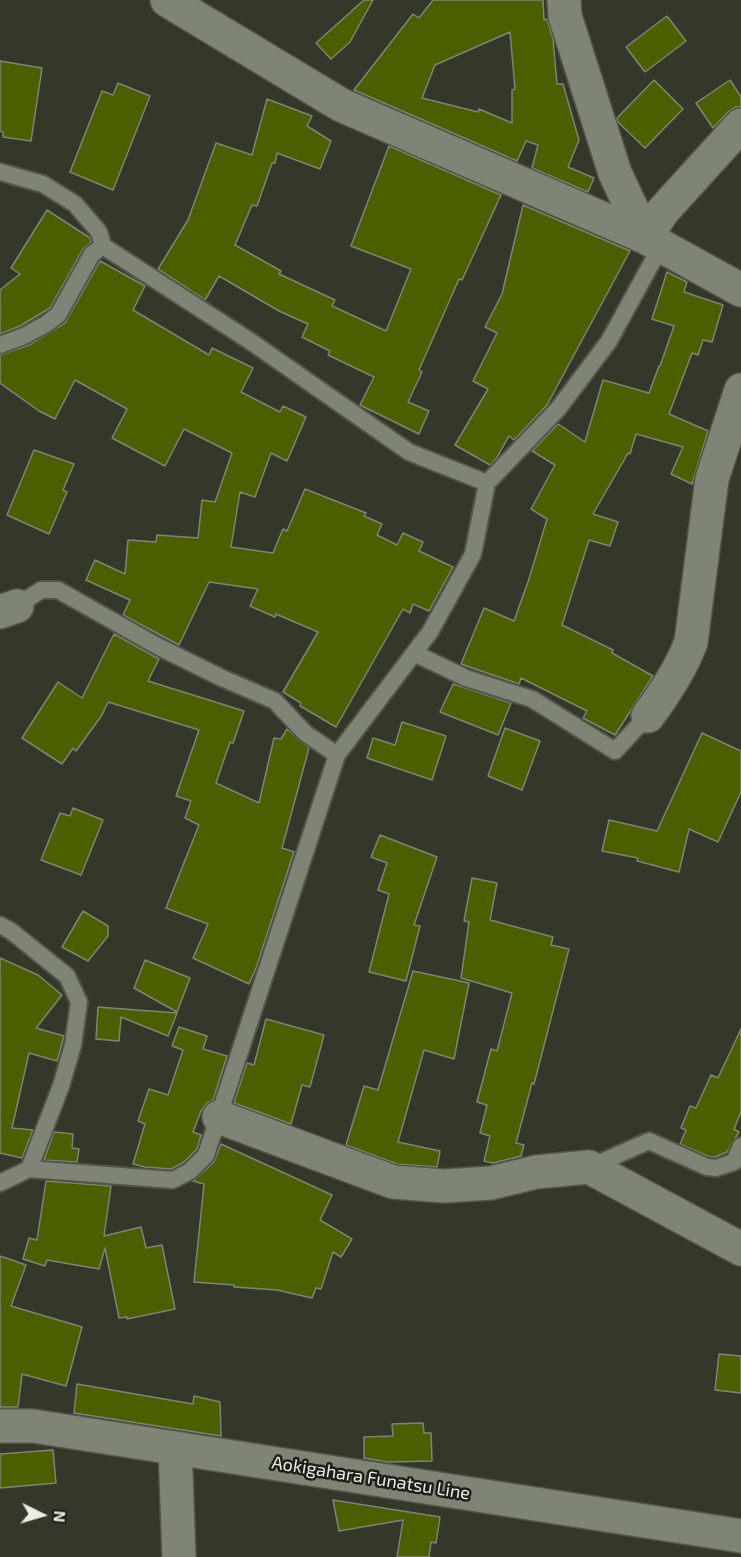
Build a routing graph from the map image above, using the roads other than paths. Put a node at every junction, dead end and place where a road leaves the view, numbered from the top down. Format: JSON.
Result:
{"nodes":[{"id":1,"x":167,"y":0,"type":"edge"},
{"id":2,"x":564,"y":0,"type":"edge"},
{"id":3,"x":741,"y":125,"type":"edge"},
{"id":4,"x":0,"y":172,"type":"edge"},
{"id":5,"x":653,"y":241,"type":"junction"},
{"id":6,"x":104,"y":246,"type":"junction"},
{"id":7,"x":741,"y":290,"type":"edge"},
{"id":8,"x":0,"y":345,"type":"edge"},
{"id":9,"x":741,"y":390,"type":"edge"},
{"id":10,"x":488,"y":483,"type":"junction"},
{"id":11,"x":8,"y":609,"type":"edge"},
{"id":12,"x":414,"y":653,"type":"junction"},
{"id":13,"x":650,"y":713,"type":"joint"},
{"id":14,"x":338,"y":755,"type":"junction"},
{"id":15,"x":0,"y":925,"type":"edge"},
{"id":16,"x":219,"y":1116,"type":"junction"},
{"id":17,"x":741,"y":1146,"type":"edge"},
{"id":18,"x":589,"y":1167,"type":"junction"},
{"id":19,"x":29,"y":1168,"type":"junction"},
{"id":20,"x":0,"y":1182,"type":"edge"},
{"id":21,"x":741,"y":1248,"type":"edge"},
{"id":22,"x":0,"y":1426,"type":"edge"},
{"id":23,"x":175,"y":1448,"type":"junction"},
{"id":24,"x":741,"y":1536,"type":"edge"},
{"id":25,"x":180,"y":1557,"type":"edge"}],
"edges":[{"from":1,"to":5,"type":"street"},
{"from":2,"to":5,"type":"street"},
{"from":3,"to":5,"type":"street"},
{"from":4,"to":6,"type":"lane"},
{"from":5,"to":7,"type":"street"},
{"from":5,"to":10,"type":"lane"},
{"from":6,"to":8,"type":"lane"},
{"from":6,"to":10,"type":"lane"},
{"from":9,"to":13,"type":"street"},
{"from":10,"to":12,"type":"lane"},
{"from":11,"to":14,"type":"lane"},
{"from":12,"to":13,"type":"lane"},
{"from":12,"to":14,"type":"lane"},
{"from":14,"to":16,"type":"lane"},
{"from":15,"to":19,"type":"lane"},
{"from":16,"to":18,"type":"street"},
{"from":16,"to":19,"type":"lane"},
{"from":17,"to":18,"type":"lane"},
{"from":18,"to":21,"type":"street"},
{"from":19,"to":20,"type":"lane"},
{"from":22,"to":23,"type":"street","name":"Aokigahara Funatsu Line"},
{"from":23,"to":24,"type":"street","name":"Aokigahara Funatsu Line"},
{"from":23,"to":25,"type":"street"}]}
